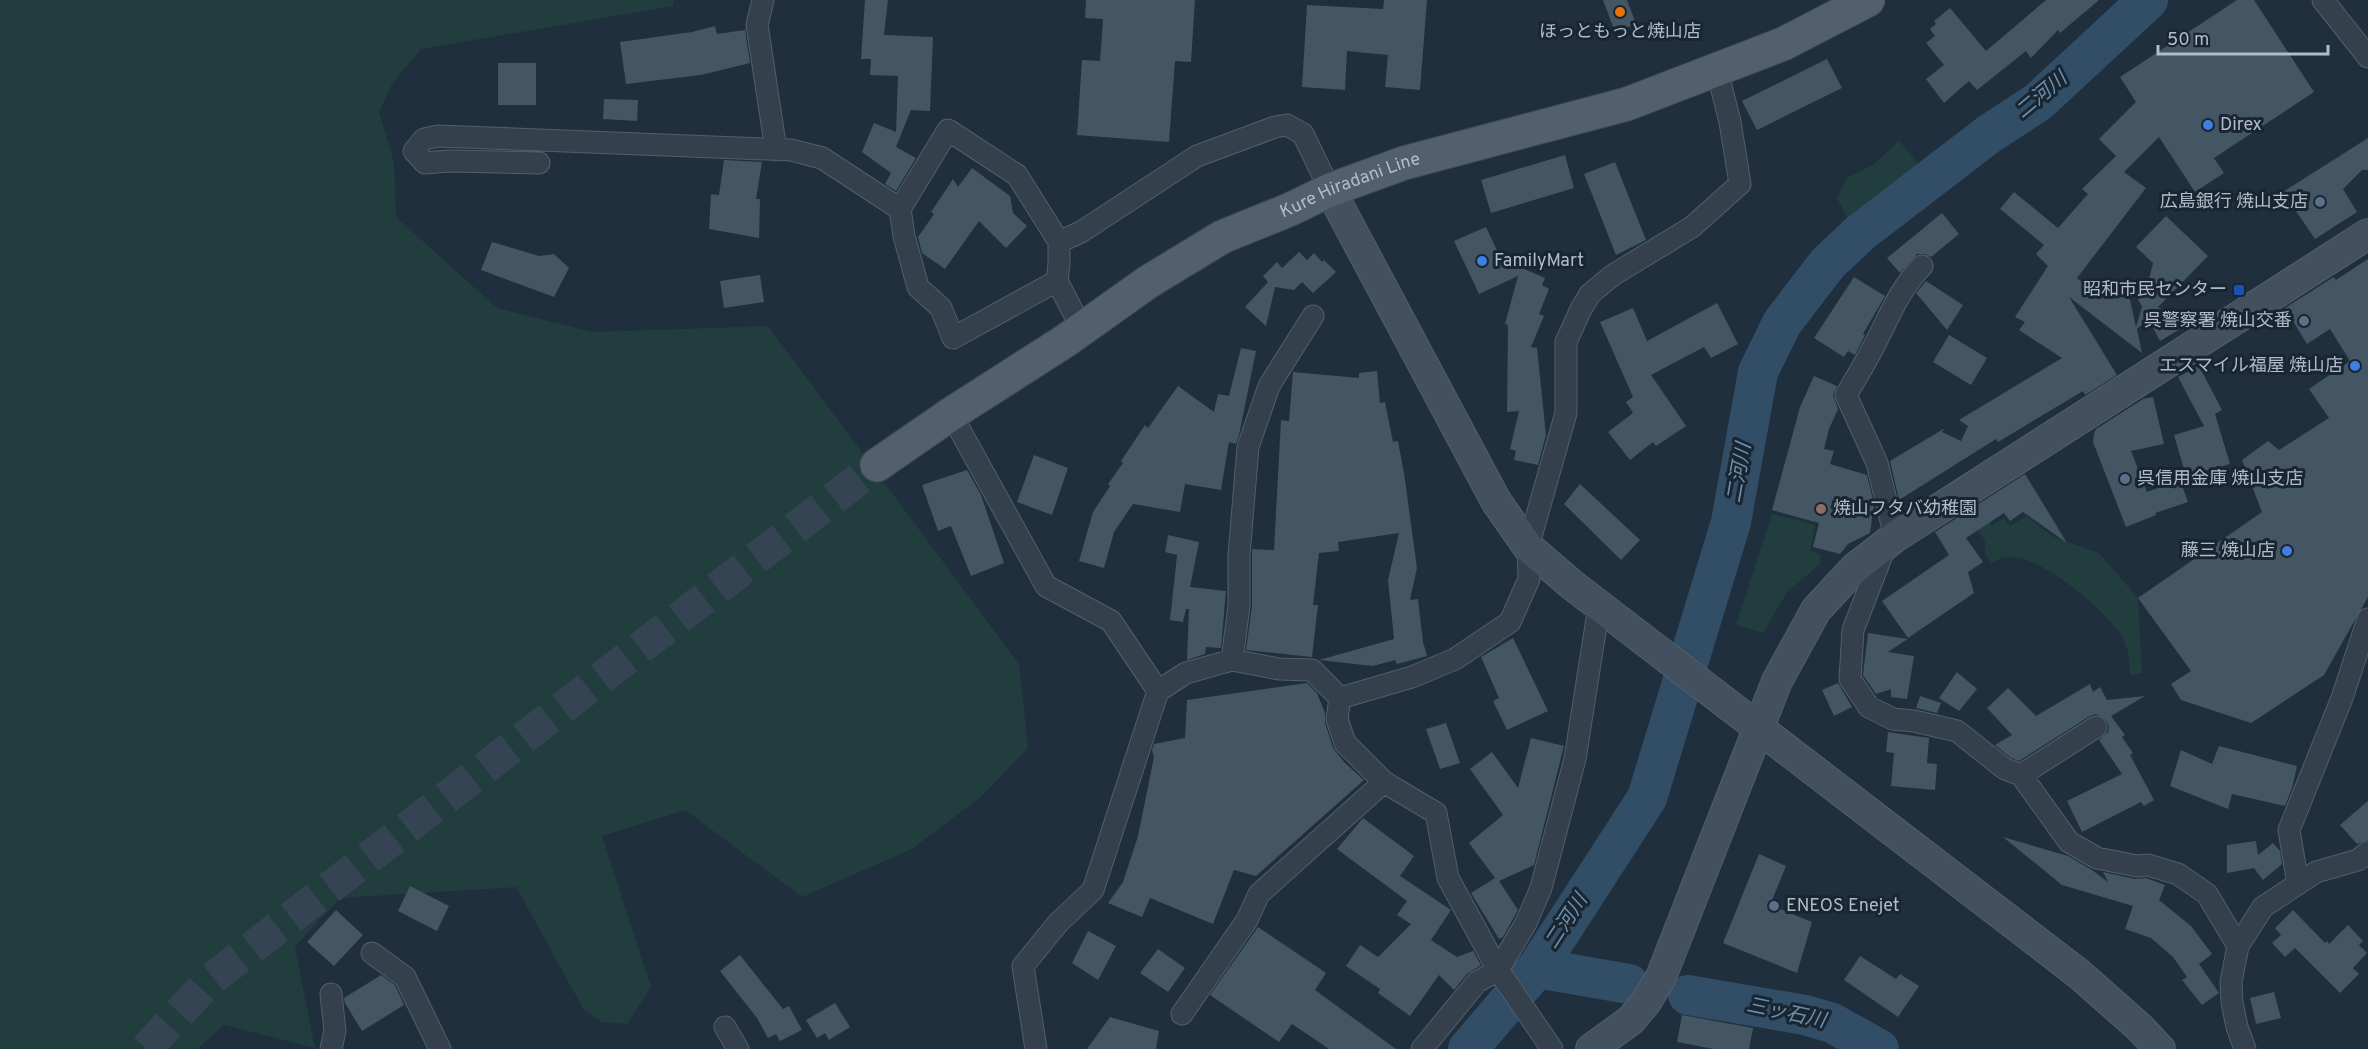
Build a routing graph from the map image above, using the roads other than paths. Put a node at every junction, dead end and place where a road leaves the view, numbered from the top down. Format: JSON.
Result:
{"nodes":[{"id":1,"x":763,"y":0,"type":"edge"},
{"id":2,"x":1868,"y":0,"type":"edge"},
{"id":3,"x":2324,"y":0,"type":"edge"},
{"id":4,"x":2368,"y":57,"type":"edge"},
{"id":5,"x":1717,"y":70,"type":"junction"},
{"id":6,"x":776,"y":150,"type":"junction"},
{"id":7,"x":539,"y":163,"type":"dead end"},
{"id":8,"x":1330,"y":190,"type":"junction"},
{"id":9,"x":900,"y":209,"type":"junction"},
{"id":10,"x":2368,"y":234,"type":"edge"},
{"id":11,"x":1059,"y":242,"type":"junction"},
{"id":12,"x":1923,"y":266,"type":"dead end"},
{"id":13,"x":1057,"y":281,"type":"junction"},
{"id":14,"x":1313,"y":316,"type":"dead end"},
{"id":15,"x":1082,"y":329,"type":"junction"},
{"id":16,"x":951,"y":414,"type":"junction"},
{"id":17,"x":877,"y":465,"type":"tunnel mouth"},
{"id":18,"x":1891,"y":539,"type":"junction"},
{"id":19,"x":1528,"y":547,"type":"junction"},
{"id":20,"x":1607,"y":612,"type":"junction"},
{"id":21,"x":2368,"y":619,"type":"edge"},
{"id":22,"x":1232,"y":660,"type":"junction"},
{"id":23,"x":1158,"y":691,"type":"junction"},
{"id":24,"x":1340,"y":698,"type":"junction"},
{"id":25,"x":2096,"y":727,"type":"dead end"},
{"id":26,"x":1758,"y":729,"type":"junction"},
{"id":27,"x":2021,"y":775,"type":"junction"},
{"id":28,"x":1384,"y":782,"type":"junction"},
{"id":29,"x":2368,"y":852,"type":"edge"},
{"id":30,"x":2298,"y":884,"type":"junction"},
{"id":31,"x":2238,"y":946,"type":"junction"},
{"id":32,"x":372,"y":953,"type":"dead end"},
{"id":33,"x":1501,"y":974,"type":"junction"},
{"id":34,"x":331,"y":994,"type":"dead end"},
{"id":35,"x":1182,"y":1014,"type":"dead end"},
{"id":36,"x":725,"y":1027,"type":"dead end"},
{"id":37,"x":331,"y":1049,"type":"edge"},
{"id":38,"x":440,"y":1049,"type":"edge"},
{"id":39,"x":738,"y":1049,"type":"edge"},
{"id":40,"x":1035,"y":1049,"type":"edge"},
{"id":41,"x":1422,"y":1049,"type":"edge"},
{"id":42,"x":1552,"y":1049,"type":"edge"},
{"id":43,"x":1591,"y":1049,"type":"edge"},
{"id":44,"x":2160,"y":1049,"type":"edge"},
{"id":45,"x":2245,"y":1049,"type":"edge"}],
"edges":[{"from":1,"to":6,"type":"street"},
{"from":2,"to":5,"type":"main road","name":"Kure Hiradani Line"},
{"from":3,"to":4,"type":"street"},
{"from":5,"to":8,"type":"main road","name":"Kure Hiradani Line"},
{"from":5,"to":19,"type":"street"},
{"from":6,"to":7,"type":"street"},
{"from":6,"to":9,"type":"street"},
{"from":8,"to":11,"type":"street"},
{"from":8,"to":15,"type":"main road","name":"Kure Hiradani Line"},
{"from":8,"to":19,"type":"street"},
{"from":9,"to":11,"type":"street"},
{"from":9,"to":13,"type":"street"},
{"from":10,"to":18,"type":"street"},
{"from":11,"to":13,"type":"street"},
{"from":12,"to":18,"type":"street"},
{"from":13,"to":15,"type":"street"},
{"from":14,"to":22,"type":"street"},
{"from":15,"to":16,"type":"main road","name":"Kure Hiradani Line"},
{"from":16,"to":17,"type":"main road","name":"Kure Hiradani Line"},
{"from":16,"to":23,"type":"street"},
{"from":18,"to":26,"type":"street"},
{"from":18,"to":27,"type":"street"},
{"from":19,"to":20,"type":"street"},
{"from":19,"to":24,"type":"street"},
{"from":20,"to":26,"type":"street"},
{"from":20,"to":33,"type":"street"},
{"from":21,"to":30,"type":"street"},
{"from":22,"to":23,"type":"street"},
{"from":22,"to":24,"type":"street"},
{"from":23,"to":40,"type":"street"},
{"from":24,"to":28,"type":"street"},
{"from":25,"to":27,"type":"street"},
{"from":26,"to":43,"type":"street"},
{"from":26,"to":44,"type":"street"},
{"from":27,"to":31,"type":"street"},
{"from":28,"to":33,"type":"street"},
{"from":28,"to":35,"type":"street"},
{"from":29,"to":30,"type":"street"},
{"from":30,"to":31,"type":"street"},
{"from":31,"to":45,"type":"street"},
{"from":32,"to":38,"type":"street"},
{"from":33,"to":41,"type":"street"},
{"from":33,"to":42,"type":"street"},
{"from":34,"to":37,"type":"street"},
{"from":36,"to":39,"type":"street"}]}
